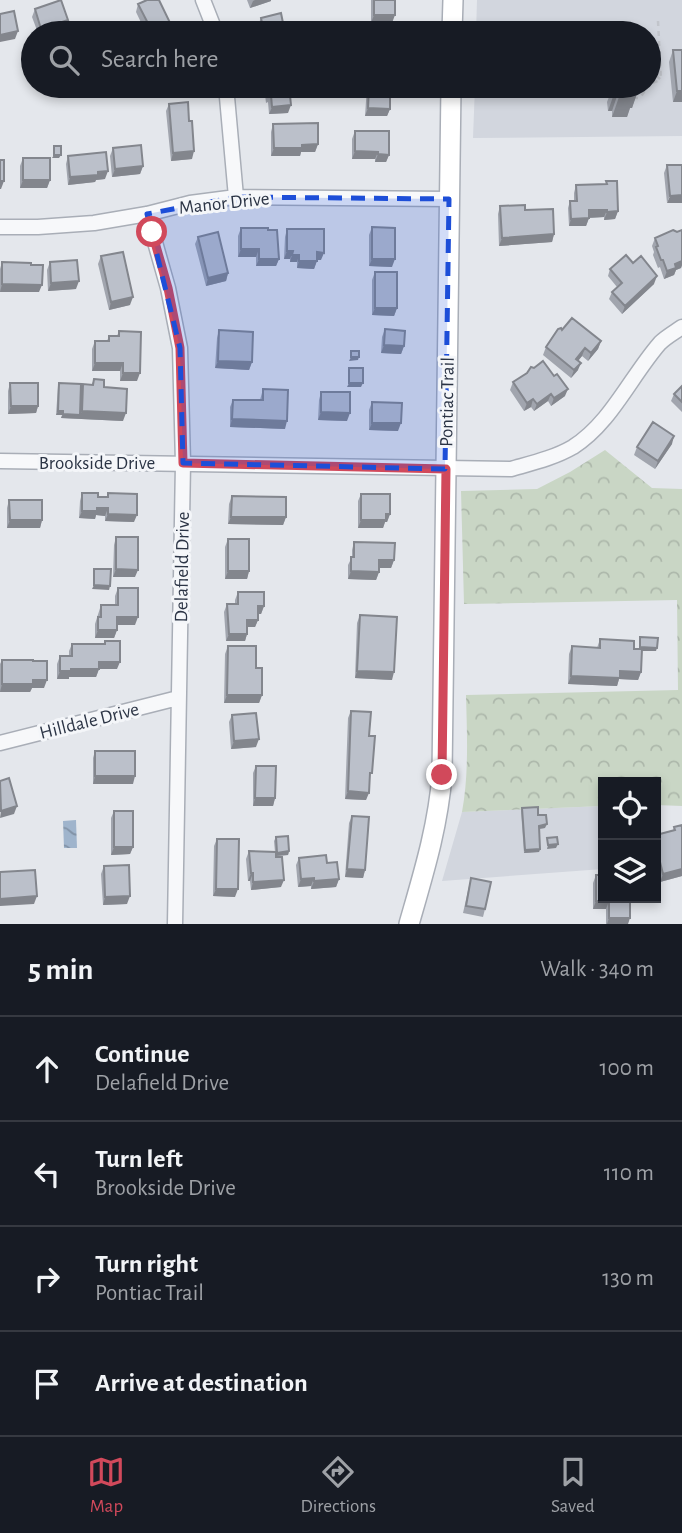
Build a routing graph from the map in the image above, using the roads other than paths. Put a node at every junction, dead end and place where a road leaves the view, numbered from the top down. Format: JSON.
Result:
{"nodes":[{"id":1,"x":202,"y":0,"type":"edge"},
{"id":2,"x":453,"y":0,"type":"edge"},
{"id":3,"x":211,"y":21,"type":"edge"},
{"id":4,"x":452,"y":21,"type":"edge"},
{"id":5,"x":227,"y":98,"type":"edge"},
{"id":6,"x":451,"y":98,"type":"edge"},
{"id":7,"x":236,"y":197,"type":"junction"},
{"id":8,"x":449,"y":199,"type":"junction"},
{"id":9,"x":147,"y":214,"type":"junction"},
{"id":10,"x":0,"y":227,"type":"edge"},
{"id":11,"x":682,"y":327,"type":"edge"},
{"id":12,"x":0,"y":461,"type":"edge"},
{"id":13,"x":183,"y":463,"type":"junction"},
{"id":14,"x":446,"y":469,"type":"junction"},
{"id":15,"x":178,"y":698,"type":"junction"},
{"id":16,"x":0,"y":743,"type":"edge"},
{"id":17,"x":175,"y":924,"type":"edge"},
{"id":18,"x":409,"y":924,"type":"edge"}],
"edges":[{"from":1,"to":3,"type":"street"},
{"from":2,"to":4,"type":"main road"},
{"from":5,"to":7,"type":"street"},
{"from":6,"to":8,"type":"main road","name":"Pontiac Trail"},
{"from":7,"to":8,"type":"street","name":"Manor Drive"},
{"from":7,"to":9,"type":"street","name":"Manor Drive"},
{"from":8,"to":14,"type":"main road","name":"Pontiac Trail"},
{"from":9,"to":10,"type":"street","name":"Manor Drive"},
{"from":9,"to":13,"type":"street","name":"Delafield Drive"},
{"from":11,"to":14,"type":"street","name":"Brookside Drive"},
{"from":12,"to":13,"type":"street","name":"Brookside Drive"},
{"from":13,"to":14,"type":"street","name":"Brookside Drive"},
{"from":13,"to":15,"type":"street","name":"Delafield Drive"},
{"from":14,"to":18,"type":"main road","name":"Pontiac Trail"},
{"from":15,"to":16,"type":"street","name":"Hilldale Drive"},
{"from":15,"to":17,"type":"street","name":"Delafield Drive"}]}
